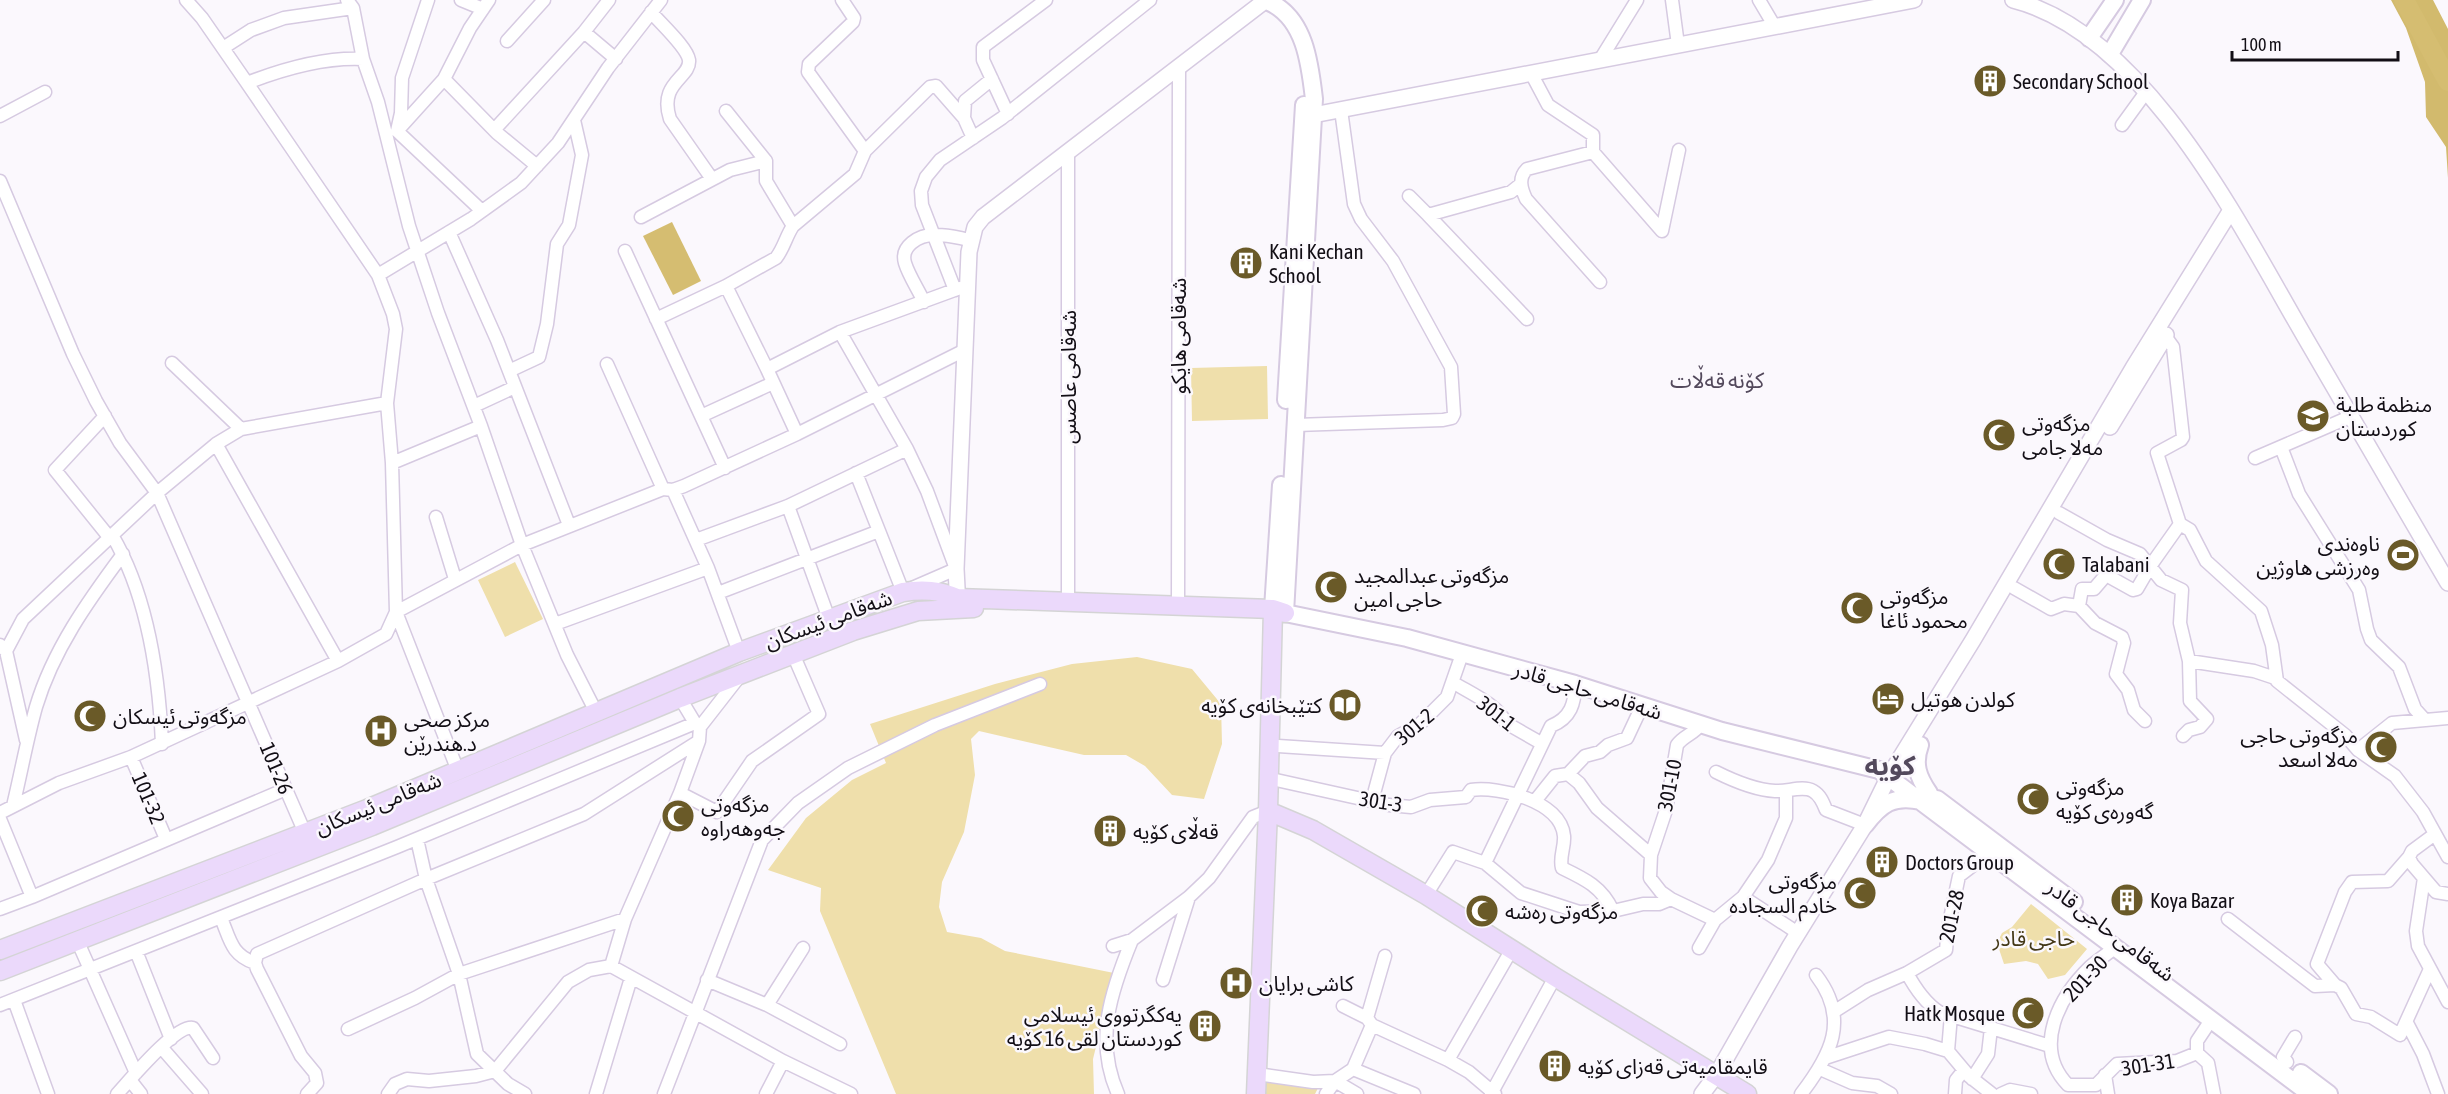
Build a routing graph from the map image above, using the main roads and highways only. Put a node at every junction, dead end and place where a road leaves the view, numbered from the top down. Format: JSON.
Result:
{"nodes":[{"id":1,"x":2115,"y":0,"type":"edge"},
{"id":2,"x":2142,"y":0,"type":"edge"},
{"id":3,"x":1268,"y":1,"type":"edge"},
{"id":4,"x":2088,"y":38,"type":"road end"},
{"id":5,"x":2110,"y":54,"type":"road end"},
{"id":6,"x":1318,"y":113,"type":"junction"},
{"id":7,"x":903,"y":592,"type":"junction"},
{"id":8,"x":957,"y":603,"type":"junction"},
{"id":9,"x":910,"y":612,"type":"junction"},
{"id":10,"x":1277,"y":614,"type":"junction"},
{"id":11,"x":1920,"y":745,"type":"road end"},
{"id":12,"x":1925,"y":797,"type":"junction"},
{"id":13,"x":1272,"y":812,"type":"junction"},
{"id":14,"x":355,"y":823,"type":"junction"},
{"id":15,"x":1865,"y":825,"type":"road end"},
{"id":16,"x":0,"y":950,"type":"edge"},
{"id":17,"x":0,"y":971,"type":"edge"},
{"id":18,"x":1256,"y":1094,"type":"edge"},
{"id":19,"x":1747,"y":1094,"type":"edge"},
{"id":20,"x":2310,"y":1094,"type":"edge"},
{"id":21,"x":2329,"y":1094,"type":"edge"}],
"edges":[{"from":1,"to":4,"type":"main road"},
{"from":2,"to":5,"type":"main road"},
{"from":3,"to":6,"type":"main road"},
{"from":6,"to":10,"type":"main road"},
{"from":6,"to":10,"type":"main road"},
{"from":7,"to":8,"type":"main road","name":"شەقامی ئیسکان"},
{"from":7,"to":9,"type":"main road"},
{"from":7,"to":14,"type":"main road","name":"شەقامی ئیسکان"},
{"from":8,"to":9,"type":"main road","name":"شەقامی ئیسکان"},
{"from":8,"to":10,"type":"main road"},
{"from":8,"to":10,"type":"main road"},
{"from":9,"to":14,"type":"main road","name":"شەقامی ئیسکان"},
{"from":10,"to":12,"type":"main road","name":"شەقامی حاجی قادر"},
{"from":10,"to":13,"type":"main road"},
{"from":10,"to":13,"type":"main road"},
{"from":11,"to":12,"type":"main road"},
{"from":12,"to":15,"type":"main road"},
{"from":12,"to":20,"type":"main road","name":"شەقامی حاجی قادر"},
{"from":12,"to":21,"type":"main road","name":"شەقامی حاجی قادر"},
{"from":13,"to":18,"type":"main road"},
{"from":13,"to":19,"type":"main road"},
{"from":14,"to":16,"type":"main road","name":"شەقامی ئیسکان"},
{"from":14,"to":17,"type":"main road","name":"شەقامی ئیسکان"}]}
